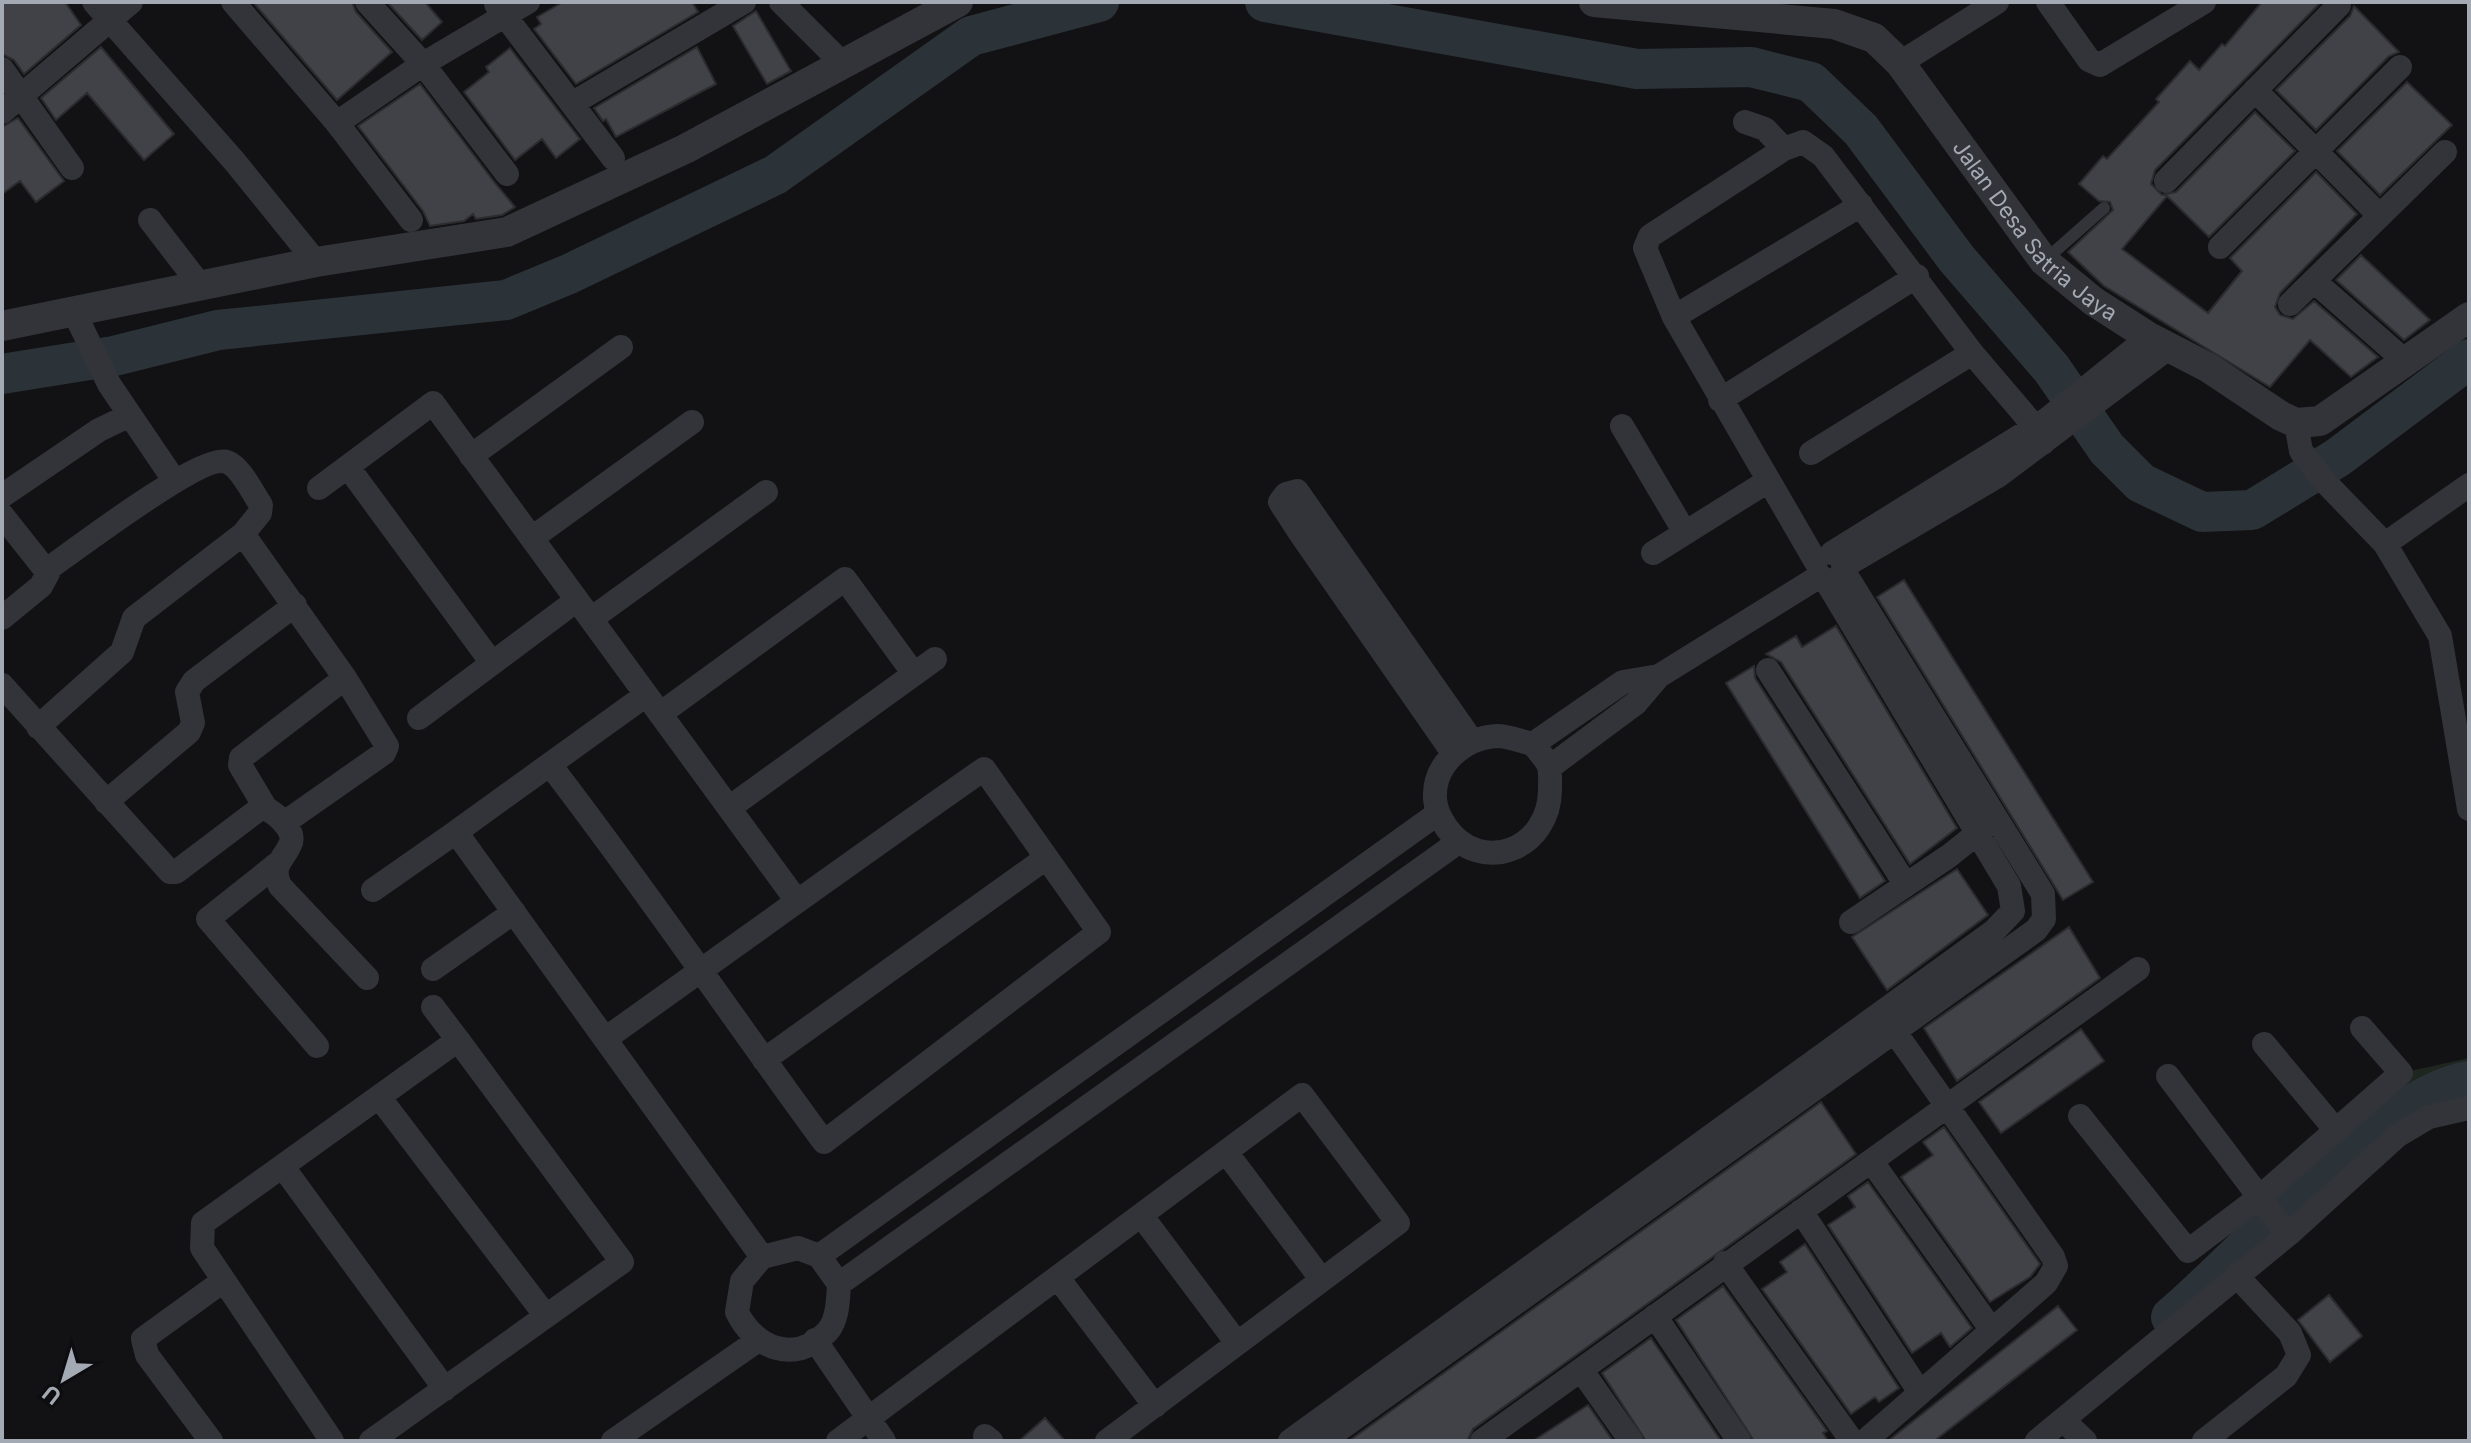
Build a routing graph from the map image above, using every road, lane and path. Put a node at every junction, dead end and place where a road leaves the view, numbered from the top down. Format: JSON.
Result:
{"nodes":[{"id":1,"x":131,"y":2,"type":"edge"},
{"id":2,"x":233,"y":2,"type":"edge"},
{"id":3,"x":367,"y":2,"type":"edge"},
{"id":4,"x":528,"y":2,"type":"edge"},
{"id":5,"x":744,"y":2,"type":"edge"},
{"id":6,"x":781,"y":2,"type":"edge"},
{"id":7,"x":958,"y":2,"type":"edge"},
{"id":8,"x":1594,"y":2,"type":"edge"},
{"id":9,"x":1997,"y":2,"type":"edge"},
{"id":10,"x":2048,"y":2,"type":"edge"},
{"id":11,"x":2204,"y":2,"type":"edge"},
{"id":12,"x":1629,"y":5,"type":"edge"},
{"id":13,"x":2339,"y":5,"type":"dead end"},
{"id":14,"x":499,"y":8,"type":"edge"},
{"id":15,"x":102,"y":10,"type":"edge"},
{"id":16,"x":1900,"y":63,"type":"junction"},
{"id":17,"x":423,"y":64,"type":"junction"},
{"id":18,"x":843,"y":64,"type":"junction"},
{"id":19,"x":2400,"y":67,"type":"dead end"},
{"id":20,"x":2,"y":69,"type":"edge"},
{"id":21,"x":2255,"y":90,"type":"junction"},
{"id":22,"x":573,"y":103,"type":"junction"},
{"id":23,"x":12,"y":105,"type":"edge"},
{"id":24,"x":1745,"y":122,"type":"dead end"},
{"id":25,"x":337,"y":123,"type":"junction"},
{"id":26,"x":1784,"y":149,"type":"junction"},
{"id":27,"x":2317,"y":151,"type":"junction"},
{"id":28,"x":2445,"y":152,"type":"dead end"},
{"id":29,"x":613,"y":158,"type":"dead end"},
{"id":30,"x":72,"y":168,"type":"dead end"},
{"id":31,"x":507,"y":174,"type":"dead end"},
{"id":32,"x":2166,"y":181,"type":"dead end"},
{"id":33,"x":1861,"y":205,"type":"junction"},
{"id":34,"x":2104,"y":208,"type":"dead end"},
{"id":35,"x":2379,"y":215,"type":"junction"},
{"id":36,"x":150,"y":220,"type":"dead end"},
{"id":37,"x":411,"y":220,"type":"dead end"},
{"id":38,"x":2220,"y":247,"type":"dead end"},
{"id":39,"x":2044,"y":261,"type":"junction"},
{"id":40,"x":316,"y":262,"type":"junction"},
{"id":41,"x":1917,"y":276,"type":"junction"},
{"id":42,"x":2314,"y":281,"type":"junction"},
{"id":43,"x":200,"y":285,"type":"junction"},
{"id":44,"x":2290,"y":304,"type":"dead end"},
{"id":45,"x":74,"y":312,"type":"junction"},
{"id":46,"x":1674,"y":317,"type":"junction"},
{"id":47,"x":2469,"y":317,"type":"edge"},
{"id":48,"x":2,"y":326,"type":"edge"},
{"id":49,"x":2160,"y":342,"type":"junction"},
{"id":50,"x":621,"y":347,"type":"dead end"},
{"id":51,"x":1972,"y":353,"type":"junction"},
{"id":52,"x":2405,"y":361,"type":"junction"},
{"id":53,"x":1720,"y":400,"type":"junction"},
{"id":54,"x":130,"y":415,"type":"junction"},
{"id":55,"x":692,"y":422,"type":"dead end"},
{"id":56,"x":1622,"y":426,"type":"dead end"},
{"id":57,"x":2046,"y":430,"type":"junction"},
{"id":58,"x":2299,"y":437,"type":"junction"},
{"id":59,"x":1811,"y":453,"type":"dead end"},
{"id":60,"x":471,"y":456,"type":"junction"},
{"id":61,"x":348,"y":467,"type":"junction"},
{"id":62,"x":174,"y":480,"type":"junction"},
{"id":63,"x":1768,"y":481,"type":"junction"},
{"id":64,"x":2469,"y":485,"type":"edge"},
{"id":65,"x":319,"y":488,"type":"dead end"},
{"id":66,"x":766,"y":492,"type":"dead end"},
{"id":67,"x":2,"y":496,"type":"edge"},
{"id":68,"x":2,"y":515,"type":"edge"},
{"id":69,"x":1684,"y":531,"type":"junction"},
{"id":70,"x":243,"y":534,"type":"junction"},
{"id":71,"x":532,"y":538,"type":"junction"},
{"id":72,"x":2385,"y":544,"type":"junction"},
{"id":73,"x":1653,"y":553,"type":"dead end"},
{"id":74,"x":1830,"y":568,"type":"junction"},
{"id":75,"x":48,"y":569,"type":"junction"},
{"id":76,"x":295,"y":605,"type":"junction"},
{"id":77,"x":584,"y":609,"type":"junction"},
{"id":78,"x":2,"y":618,"type":"edge"},
{"id":79,"x":935,"y":659,"type":"dead end"},
{"id":80,"x":492,"y":663,"type":"junction"},
{"id":81,"x":1768,"y":670,"type":"dead end"},
{"id":82,"x":914,"y":674,"type":"junction"},
{"id":83,"x":1659,"y":676,"type":"junction"},
{"id":84,"x":345,"y":678,"type":"junction"},
{"id":85,"x":2,"y":685,"type":"edge"},
{"id":86,"x":653,"y":705,"type":"junction"},
{"id":87,"x":419,"y":718,"type":"dead end"},
{"id":88,"x":38,"y":727,"type":"junction"},
{"id":89,"x":1533,"y":744,"type":"junction"},
{"id":90,"x":1462,"y":747,"type":"junction"},
{"id":91,"x":550,"y":765,"type":"junction"},
{"id":92,"x":1550,"y":767,"type":"junction"},
{"id":93,"x":106,"y":802,"type":"junction"},
{"id":94,"x":729,"y":808,"type":"junction"},
{"id":95,"x":2469,"y":809,"type":"edge"},
{"id":96,"x":1437,"y":814,"type":"junction"},
{"id":97,"x":275,"y":815,"type":"junction"},
{"id":98,"x":1987,"y":825,"type":"junction"},
{"id":99,"x":456,"y":832,"type":"junction"},
{"id":100,"x":1457,"y":843,"type":"junction"},
{"id":101,"x":1046,"y":858,"type":"junction"},
{"id":102,"x":277,"y":864,"type":"junction"},
{"id":103,"x":1906,"y":885,"type":"junction"},
{"id":104,"x":373,"y":890,"type":"dead end"},
{"id":105,"x":2043,"y":894,"type":"junction"},
{"id":106,"x":797,"y":901,"type":"junction"},
{"id":107,"x":2015,"y":903,"type":"junction"},
{"id":108,"x":514,"y":912,"type":"junction"},
{"id":109,"x":1851,"y":922,"type":"dead end"},
{"id":110,"x":433,"y":969,"type":"dead end"},
{"id":111,"x":2138,"y":969,"type":"dead end"},
{"id":112,"x":702,"y":970,"type":"junction"},
{"id":113,"x":367,"y":978,"type":"dead end"},
{"id":114,"x":433,"y":1007,"type":"dead end"},
{"id":115,"x":1880,"y":1013,"type":"junction"},
{"id":116,"x":2362,"y":1028,"type":"dead end"},
{"id":117,"x":1896,"y":1032,"type":"junction"},
{"id":118,"x":605,"y":1039,"type":"junction"},
{"id":119,"x":458,"y":1040,"type":"junction"},
{"id":120,"x":2264,"y":1044,"type":"dead end"},
{"id":121,"x":317,"y":1046,"type":"dead end"},
{"id":122,"x":764,"y":1060,"type":"junction"},
{"id":123,"x":2168,"y":1076,"type":"dead end"},
{"id":124,"x":379,"y":1097,"type":"junction"},
{"id":125,"x":1946,"y":1105,"type":"junction"},
{"id":126,"x":2469,"y":1108,"type":"edge"},
{"id":127,"x":2080,"y":1116,"type":"dead end"},
{"id":128,"x":2334,"y":1128,"type":"junction"},
{"id":129,"x":1226,"y":1152,"type":"junction"},
{"id":130,"x":1872,"y":1162,"type":"junction"},
{"id":131,"x":283,"y":1167,"type":"junction"},
{"id":132,"x":2261,"y":1196,"type":"junction"},
{"id":133,"x":1801,"y":1211,"type":"junction"},
{"id":134,"x":1141,"y":1215,"type":"junction"},
{"id":135,"x":1614,"y":1221,"type":"junction"},
{"id":136,"x":2286,"y":1229,"type":"junction"},
{"id":137,"x":819,"y":1256,"type":"junction"},
{"id":138,"x":762,"y":1257,"type":"junction"},
{"id":139,"x":1725,"y":1263,"type":"junction"},
{"id":140,"x":2236,"y":1275,"type":"junction"},
{"id":141,"x":1058,"y":1278,"type":"junction"},
{"id":142,"x":1322,"y":1280,"type":"junction"},
{"id":143,"x":223,"y":1281,"type":"junction"},
{"id":144,"x":839,"y":1284,"type":"junction"},
{"id":145,"x":546,"y":1316,"type":"junction"},
{"id":146,"x":1655,"y":1316,"type":"junction"},
{"id":147,"x":1991,"y":1329,"type":"junction"},
{"id":148,"x":815,"y":1340,"type":"junction"},
{"id":149,"x":757,"y":1341,"type":"junction"},
{"id":150,"x":1237,"y":1343,"type":"junction"},
{"id":151,"x":1582,"y":1371,"type":"junction"},
{"id":152,"x":445,"y":1389,"type":"junction"},
{"id":153,"x":1919,"y":1391,"type":"junction"},
{"id":154,"x":1155,"y":1406,"type":"junction"},
{"id":155,"x":869,"y":1419,"type":"junction"},
{"id":156,"x":2063,"y":1420,"type":"junction"},
{"id":157,"x":1514,"y":1432,"type":"edge"},
{"id":158,"x":211,"y":1441,"type":"edge"},
{"id":159,"x":332,"y":1441,"type":"edge"},
{"id":160,"x":371,"y":1441,"type":"edge"},
{"id":161,"x":613,"y":1441,"type":"edge"},
{"id":162,"x":838,"y":1441,"type":"edge"},
{"id":163,"x":884,"y":1441,"type":"edge"},
{"id":164,"x":1107,"y":1441,"type":"edge"},
{"id":165,"x":1290,"y":1441,"type":"edge"},
{"id":166,"x":1323,"y":1441,"type":"edge"},
{"id":167,"x":1482,"y":1441,"type":"edge"},
{"id":168,"x":1631,"y":1441,"type":"edge"},
{"id":169,"x":1739,"y":1441,"type":"edge"},
{"id":170,"x":1852,"y":1441,"type":"edge"},
{"id":171,"x":1865,"y":1441,"type":"edge"},
{"id":172,"x":2037,"y":1441,"type":"edge"},
{"id":173,"x":2085,"y":1441,"type":"edge"},
{"id":174,"x":2204,"y":1441,"type":"edge"}],
"edges":[{"from":1,"to":15,"type":"street"},
{"from":2,"to":25,"type":"street"},
{"from":3,"to":17,"type":"street"},
{"from":4,"to":14,"type":"street"},
{"from":5,"to":22,"type":"street"},
{"from":6,"to":18,"type":"street"},
{"from":7,"to":18,"type":"street"},
{"from":8,"to":12,"type":"street","name":"Jalan Desa Satria Jaya"},
{"from":9,"to":16,"type":"street"},
{"from":10,"to":11,"type":"street"},
{"from":12,"to":16,"type":"street","name":"Jalan Desa Satria Jaya"},
{"from":13,"to":21,"type":"street"},
{"from":14,"to":17,"type":"street"},
{"from":14,"to":22,"type":"street"},
{"from":15,"to":23,"type":"street"},
{"from":15,"to":40,"type":"street"},
{"from":16,"to":39,"type":"street","name":"Jalan Desa Satria Jaya"},
{"from":17,"to":25,"type":"street"},
{"from":17,"to":31,"type":"street"},
{"from":18,"to":40,"type":"street"},
{"from":19,"to":27,"type":"street"},
{"from":20,"to":23,"type":"street"},
{"from":21,"to":27,"type":"street"},
{"from":21,"to":32,"type":"street"},
{"from":22,"to":29,"type":"street"},
{"from":23,"to":30,"type":"street"},
{"from":24,"to":26,"type":"street"},
{"from":25,"to":37,"type":"street"},
{"from":26,"to":33,"type":"street"},
{"from":26,"to":46,"type":"street"},
{"from":27,"to":35,"type":"street"},
{"from":27,"to":38,"type":"street"},
{"from":28,"to":35,"type":"street"},
{"from":33,"to":41,"type":"street"},
{"from":33,"to":46,"type":"street"},
{"from":34,"to":39,"type":"lane"},
{"from":35,"to":42,"type":"street"},
{"from":36,"to":43,"type":"street"},
{"from":39,"to":49,"type":"street","name":"Jalan Desa Satria Jaya"},
{"from":40,"to":43,"type":"street"},
{"from":41,"to":51,"type":"street"},
{"from":41,"to":53,"type":"street"},
{"from":42,"to":44,"type":"street"},
{"from":42,"to":52,"type":"street"},
{"from":43,"to":45,"type":"street"},
{"from":45,"to":48,"type":"street"},
{"from":45,"to":54,"type":"street"},
{"from":46,"to":53,"type":"street"},
{"from":47,"to":52,"type":"street"},
{"from":49,"to":57,"type":"street"},
{"from":49,"to":58,"type":"street","name":"Jalan Desa Satria Jaya"},
{"from":50,"to":60,"type":"street"},
{"from":51,"to":57,"type":"street"},
{"from":51,"to":59,"type":"street"},
{"from":52,"to":58,"type":"street"},
{"from":53,"to":63,"type":"street"},
{"from":54,"to":62,"type":"street"},
{"from":54,"to":67,"type":"street"},
{"from":55,"to":71,"type":"street"},
{"from":56,"to":69,"type":"street"},
{"from":57,"to":74,"type":"street"},
{"from":58,"to":72,"type":"street"},
{"from":60,"to":61,"type":"street"},
{"from":60,"to":71,"type":"street"},
{"from":61,"to":65,"type":"street"},
{"from":61,"to":80,"type":"street"},
{"from":62,"to":70,"type":"street"},
{"from":62,"to":75,"type":"street"},
{"from":63,"to":69,"type":"street"},
{"from":63,"to":74,"type":"street"},
{"from":64,"to":72,"type":"street"},
{"from":66,"to":77,"type":"street"},
{"from":68,"to":75,"type":"street"},
{"from":69,"to":73,"type":"street"},
{"from":70,"to":76,"type":"street"},
{"from":70,"to":88,"type":"street"},
{"from":71,"to":77,"type":"street"},
{"from":72,"to":95,"type":"street"},
{"from":74,"to":83,"type":"street"},
{"from":74,"to":98,"type":"street"},
{"from":75,"to":78,"type":"street"},
{"from":76,"to":84,"type":"street"},
{"from":76,"to":93,"type":"street"},
{"from":77,"to":80,"type":"street"},
{"from":77,"to":86,"type":"street"},
{"from":79,"to":82,"type":"street"},
{"from":80,"to":87,"type":"street"},
{"from":81,"to":103,"type":"street"},
{"from":82,"to":86,"type":"street"},
{"from":82,"to":94,"type":"street"},
{"from":83,"to":89,"type":"street"},
{"from":83,"to":92,"type":"street"},
{"from":84,"to":97,"type":"street"},
{"from":84,"to":97,"type":"street"},
{"from":85,"to":88,"type":"street"},
{"from":86,"to":91,"type":"street"},
{"from":86,"to":94,"type":"street"},
{"from":88,"to":93,"type":"street"},
{"from":89,"to":90,"type":"street"},
{"from":89,"to":92,"type":"street"},
{"from":90,"to":90,"type":"street"},
{"from":90,"to":96,"type":"street"},
{"from":91,"to":99,"type":"street"},
{"from":91,"to":112,"type":"street"},
{"from":92,"to":100,"type":"street"},
{"from":93,"to":97,"type":"street"},
{"from":94,"to":106,"type":"street"},
{"from":96,"to":100,"type":"street"},
{"from":96,"to":137,"type":"street"},
{"from":97,"to":102,"type":"street"},
{"from":98,"to":103,"type":"street"},
{"from":98,"to":105,"type":"street"},
{"from":98,"to":107,"type":"street"},
{"from":99,"to":104,"type":"street"},
{"from":99,"to":108,"type":"street"},
{"from":100,"to":144,"type":"street"},
{"from":101,"to":106,"type":"street"},
{"from":101,"to":122,"type":"street"},
{"from":101,"to":122,"type":"street"},
{"from":102,"to":113,"type":"street"},
{"from":102,"to":121,"type":"street"},
{"from":103,"to":109,"type":"street"},
{"from":105,"to":107,"type":"street"},
{"from":105,"to":117,"type":"street"},
{"from":106,"to":112,"type":"street"},
{"from":107,"to":115,"type":"street"},
{"from":108,"to":110,"type":"street"},
{"from":108,"to":118,"type":"street"},
{"from":111,"to":125,"type":"street"},
{"from":112,"to":118,"type":"street"},
{"from":112,"to":122,"type":"street"},
{"from":114,"to":119,"type":"street"},
{"from":115,"to":117,"type":"street"},
{"from":115,"to":135,"type":"street"},
{"from":116,"to":128,"type":"street"},
{"from":117,"to":125,"type":"street"},
{"from":117,"to":135,"type":"street"},
{"from":118,"to":138,"type":"street"},
{"from":119,"to":124,"type":"street"},
{"from":119,"to":145,"type":"street"},
{"from":120,"to":128,"type":"street"},
{"from":123,"to":132,"type":"street"},
{"from":124,"to":131,"type":"street"},
{"from":124,"to":145,"type":"street"},
{"from":125,"to":130,"type":"street"},
{"from":125,"to":147,"type":"street"},
{"from":126,"to":136,"type":"street"},
{"from":127,"to":132,"type":"street"},
{"from":128,"to":132,"type":"street"},
{"from":129,"to":134,"type":"street"},
{"from":129,"to":142,"type":"street"},
{"from":129,"to":142,"type":"street"},
{"from":130,"to":133,"type":"street"},
{"from":130,"to":147,"type":"street"},
{"from":131,"to":143,"type":"street"},
{"from":131,"to":152,"type":"street"},
{"from":132,"to":136,"type":"street"},
{"from":133,"to":139,"type":"street"},
{"from":133,"to":153,"type":"street"},
{"from":134,"to":141,"type":"street"},
{"from":134,"to":150,"type":"street"},
{"from":135,"to":165,"type":"street"},
{"from":135,"to":166,"type":"street"},
{"from":136,"to":140,"type":"street"},
{"from":137,"to":138,"type":"street"},
{"from":137,"to":144,"type":"street"},
{"from":138,"to":149,"type":"street"},
{"from":139,"to":146,"type":"street"},
{"from":139,"to":170,"type":"street"},
{"from":140,"to":156,"type":"street"},
{"from":140,"to":174,"type":"street"},
{"from":141,"to":154,"type":"street"},
{"from":141,"to":155,"type":"street"},
{"from":142,"to":150,"type":"street"},
{"from":143,"to":158,"type":"street"},
{"from":143,"to":159,"type":"street"},
{"from":144,"to":148,"type":"street"},
{"from":145,"to":152,"type":"street"},
{"from":146,"to":151,"type":"street"},
{"from":146,"to":169,"type":"street"},
{"from":147,"to":153,"type":"street"},
{"from":148,"to":149,"type":"street"},
{"from":148,"to":155,"type":"street"},
{"from":149,"to":161,"type":"street"},
{"from":150,"to":154,"type":"street"},
{"from":151,"to":157,"type":"street"},
{"from":151,"to":168,"type":"street"},
{"from":152,"to":160,"type":"street"},
{"from":153,"to":171,"type":"street"},
{"from":154,"to":164,"type":"street"},
{"from":155,"to":162,"type":"street"},
{"from":155,"to":163,"type":"street"},
{"from":156,"to":172,"type":"street"},
{"from":156,"to":173,"type":"street"},
{"from":157,"to":167,"type":"street"}]}
